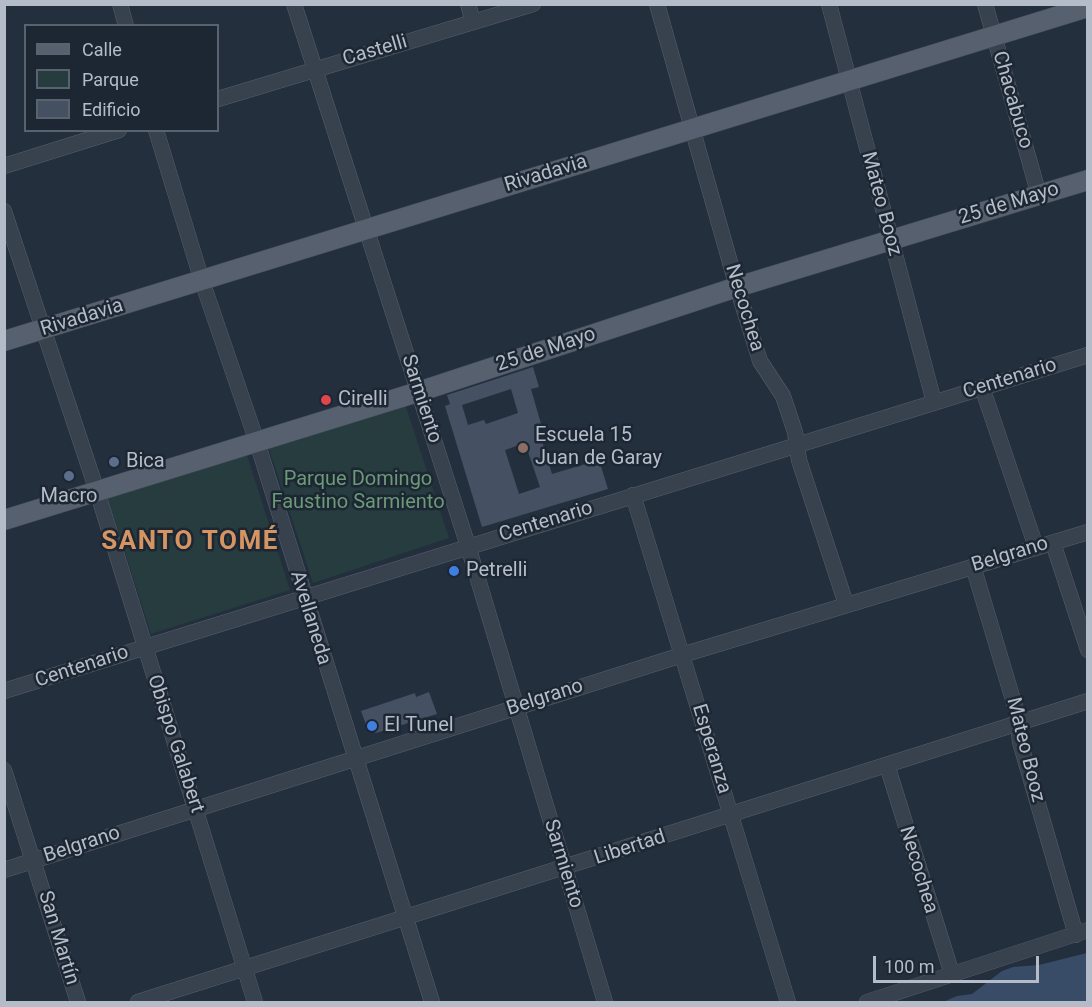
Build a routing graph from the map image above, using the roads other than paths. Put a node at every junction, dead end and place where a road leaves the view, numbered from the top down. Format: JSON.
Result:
{"nodes":[{"id":1,"x":120,"y":4,"type":"edge"},
{"id":2,"x":294,"y":4,"type":"edge"},
{"id":3,"x":468,"y":4,"type":"edge"},
{"id":4,"x":533,"y":4,"type":"edge"},
{"id":5,"x":657,"y":4,"type":"edge"},
{"id":6,"x":828,"y":4,"type":"edge"},
{"id":7,"x":985,"y":4,"type":"edge"},
{"id":8,"x":1088,"y":8,"type":"edge"},
{"id":9,"x":473,"y":22,"type":"junction"},
{"id":10,"x":125,"y":24,"type":"edge"},
{"id":11,"x":994,"y":36,"type":"junction"},
{"id":12,"x":314,"y":68,"type":"junction"},
{"id":13,"x":848,"y":82,"type":"junction"},
{"id":14,"x":219,"y":99,"type":"edge"},
{"id":15,"x":693,"y":130,"type":"junction"},
{"id":16,"x":113,"y":132,"type":"edge"},
{"id":17,"x":157,"y":132,"type":"edge"},
{"id":18,"x":4,"y":166,"type":"edge"},
{"id":19,"x":1088,"y":180,"type":"edge"},
{"id":20,"x":1039,"y":195,"type":"junction"},
{"id":21,"x":4,"y":211,"type":"edge"},
{"id":22,"x":365,"y":229,"type":"junction"},
{"id":23,"x":891,"y":240,"type":"junction"},
{"id":24,"x":202,"y":281,"type":"junction"},
{"id":25,"x":737,"y":287,"type":"junction"},
{"id":26,"x":42,"y":330,"type":"junction"},
{"id":27,"x":4,"y":341,"type":"edge"},
{"id":28,"x":1088,"y":355,"type":"edge"},
{"id":29,"x":982,"y":387,"type":"junction"},
{"id":30,"x":418,"y":392,"type":"junction"},
{"id":31,"x":934,"y":402,"type":"junction"},
{"id":32,"x":257,"y":442,"type":"junction"},
{"id":33,"x":797,"y":445,"type":"junction"},
{"id":34,"x":97,"y":491,"type":"junction"},
{"id":35,"x":633,"y":495,"type":"junction"},
{"id":36,"x":4,"y":520,"type":"edge"},
{"id":37,"x":1088,"y":532,"type":"edge"},
{"id":38,"x":1053,"y":543,"type":"junction"},
{"id":39,"x":468,"y":546,"type":"junction"},
{"id":40,"x":1036,"y":548,"type":"junction"},
{"id":41,"x":973,"y":566,"type":"junction"},
{"id":42,"x":304,"y":597,"type":"junction"},
{"id":43,"x":846,"y":604,"type":"junction"},
{"id":44,"x":144,"y":647,"type":"junction"},
{"id":45,"x":1088,"y":651,"type":"edge"},
{"id":46,"x":682,"y":655,"type":"junction"},
{"id":47,"x":4,"y":692,"type":"edge"},
{"id":48,"x":1088,"y":701,"type":"edge"},
{"id":49,"x":515,"y":708,"type":"junction"},
{"id":50,"x":1016,"y":724,"type":"junction"},
{"id":51,"x":354,"y":759,"type":"junction"},
{"id":52,"x":887,"y":765,"type":"junction"},
{"id":53,"x":4,"y":770,"type":"edge"},
{"id":54,"x":195,"y":809,"type":"junction"},
{"id":55,"x":731,"y":815,"type":"junction"},
{"id":56,"x":34,"y":861,"type":"junction"},
{"id":57,"x":564,"y":869,"type":"junction"},
{"id":58,"x":4,"y":870,"type":"edge"},
{"id":59,"x":406,"y":919,"type":"junction"},
{"id":60,"x":1082,"y":932,"type":"edge"},
{"id":61,"x":245,"y":969,"type":"junction"},
{"id":62,"x":952,"y":974,"type":"junction"},
{"id":63,"x":78,"y":1002,"type":"edge"},
{"id":64,"x":138,"y":1002,"type":"edge"},
{"id":65,"x":255,"y":1002,"type":"edge"},
{"id":66,"x":432,"y":1002,"type":"edge"},
{"id":67,"x":605,"y":1002,"type":"edge"},
{"id":68,"x":788,"y":1002,"type":"edge"},
{"id":69,"x":867,"y":1002,"type":"edge"}],
"edges":[{"from":1,"to":10,"type":"street"},
{"from":2,"to":12,"type":"street","name":"Sarmiento"},
{"from":3,"to":9,"type":"street"},
{"from":4,"to":9,"type":"street","name":"Castelli"},
{"from":5,"to":15,"type":"street","name":"Necochea"},
{"from":6,"to":13,"type":"street","name":"Mateo Booz"},
{"from":7,"to":11,"type":"street","name":"Chacabuco"},
{"from":8,"to":11,"type":"main road","name":"Rivadavia"},
{"from":9,"to":12,"type":"street","name":"Castelli"},
{"from":11,"to":13,"type":"main road","name":"Rivadavia"},
{"from":11,"to":20,"type":"street","name":"Chacabuco"},
{"from":12,"to":14,"type":"street","name":"Castelli"},
{"from":12,"to":22,"type":"street","name":"Sarmiento"},
{"from":13,"to":15,"type":"main road","name":"Rivadavia"},
{"from":13,"to":23,"type":"street","name":"Mateo Booz"},
{"from":15,"to":22,"type":"main road","name":"Rivadavia"},
{"from":15,"to":25,"type":"street","name":"Necochea"},
{"from":16,"to":18,"type":"street"},
{"from":17,"to":24,"type":"street","name":"Avellaneda"},
{"from":19,"to":20,"type":"main road","name":"25 de Mayo"},
{"from":20,"to":23,"type":"main road","name":"25 de Mayo"},
{"from":21,"to":26,"type":"street","name":"Obispo Galabert"},
{"from":22,"to":24,"type":"main road","name":"Rivadavia"},
{"from":22,"to":30,"type":"street","name":"Sarmiento"},
{"from":23,"to":25,"type":"main road","name":"25 de Mayo"},
{"from":23,"to":31,"type":"street","name":"Mateo Booz"},
{"from":24,"to":26,"type":"main road","name":"Rivadavia"},
{"from":24,"to":32,"type":"street","name":"Avellaneda"},
{"from":25,"to":30,"type":"main road","name":"25 de Mayo"},
{"from":25,"to":33,"type":"street","name":"Necochea"},
{"from":26,"to":27,"type":"main road","name":"Rivadavia"},
{"from":26,"to":34,"type":"street","name":"Obispo Galabert"},
{"from":28,"to":29,"type":"street","name":"Centenario"},
{"from":29,"to":31,"type":"street","name":"Centenario"},
{"from":29,"to":40,"type":"street"},
{"from":30,"to":32,"type":"main road","name":"25 de Mayo"},
{"from":30,"to":39,"type":"street","name":"Sarmiento"},
{"from":31,"to":33,"type":"street","name":"Centenario"},
{"from":32,"to":34,"type":"main road","name":"25 de Mayo"},
{"from":32,"to":42,"type":"street","name":"Avellaneda"},
{"from":33,"to":35,"type":"street","name":"Centenario"},
{"from":33,"to":43,"type":"street","name":"Necochea"},
{"from":34,"to":36,"type":"main road","name":"25 de Mayo"},
{"from":34,"to":44,"type":"street","name":"Obispo Galabert"},
{"from":35,"to":39,"type":"street","name":"Centenario"},
{"from":35,"to":46,"type":"street","name":"Esperanza"},
{"from":37,"to":38,"type":"street","name":"Belgrano"},
{"from":38,"to":40,"type":"street","name":"Belgrano"},
{"from":38,"to":45,"type":"street"},
{"from":39,"to":42,"type":"street","name":"Centenario"},
{"from":39,"to":49,"type":"street","name":"Sarmiento"},
{"from":40,"to":41,"type":"street","name":"Belgrano"},
{"from":41,"to":43,"type":"street","name":"Belgrano"},
{"from":41,"to":50,"type":"street","name":"Mateo Booz"},
{"from":42,"to":44,"type":"street","name":"Centenario"},
{"from":42,"to":51,"type":"street","name":"Avellaneda"},
{"from":43,"to":46,"type":"street","name":"Belgrano"},
{"from":44,"to":47,"type":"street","name":"Centenario"},
{"from":44,"to":54,"type":"street","name":"Obispo Galabert"},
{"from":46,"to":49,"type":"street","name":"Belgrano"},
{"from":46,"to":55,"type":"street","name":"Esperanza"},
{"from":48,"to":50,"type":"street","name":"Libertad"},
{"from":49,"to":51,"type":"street","name":"Belgrano"},
{"from":49,"to":57,"type":"street","name":"Sarmiento"},
{"from":50,"to":52,"type":"street","name":"Libertad"},
{"from":50,"to":60,"type":"street","name":"Mateo Booz"},
{"from":51,"to":54,"type":"street","name":"Belgrano"},
{"from":51,"to":59,"type":"street","name":"Avellaneda"},
{"from":52,"to":55,"type":"street","name":"Libertad"},
{"from":52,"to":62,"type":"street","name":"Necochea"},
{"from":53,"to":56,"type":"street","name":"San Martín"},
{"from":54,"to":56,"type":"street","name":"Belgrano"},
{"from":54,"to":61,"type":"street","name":"Obispo Galabert"},
{"from":55,"to":57,"type":"street","name":"Libertad"},
{"from":55,"to":68,"type":"street","name":"Esperanza"},
{"from":56,"to":58,"type":"street","name":"Belgrano"},
{"from":56,"to":63,"type":"street","name":"San Martín"},
{"from":57,"to":59,"type":"street","name":"Libertad"},
{"from":57,"to":67,"type":"street","name":"Sarmiento"},
{"from":59,"to":61,"type":"street","name":"Libertad"},
{"from":59,"to":66,"type":"street","name":"Avellaneda"},
{"from":60,"to":62,"type":"street"},
{"from":61,"to":64,"type":"street","name":"Libertad"},
{"from":61,"to":65,"type":"street","name":"Obispo Galabert"},
{"from":62,"to":69,"type":"street"}]}
